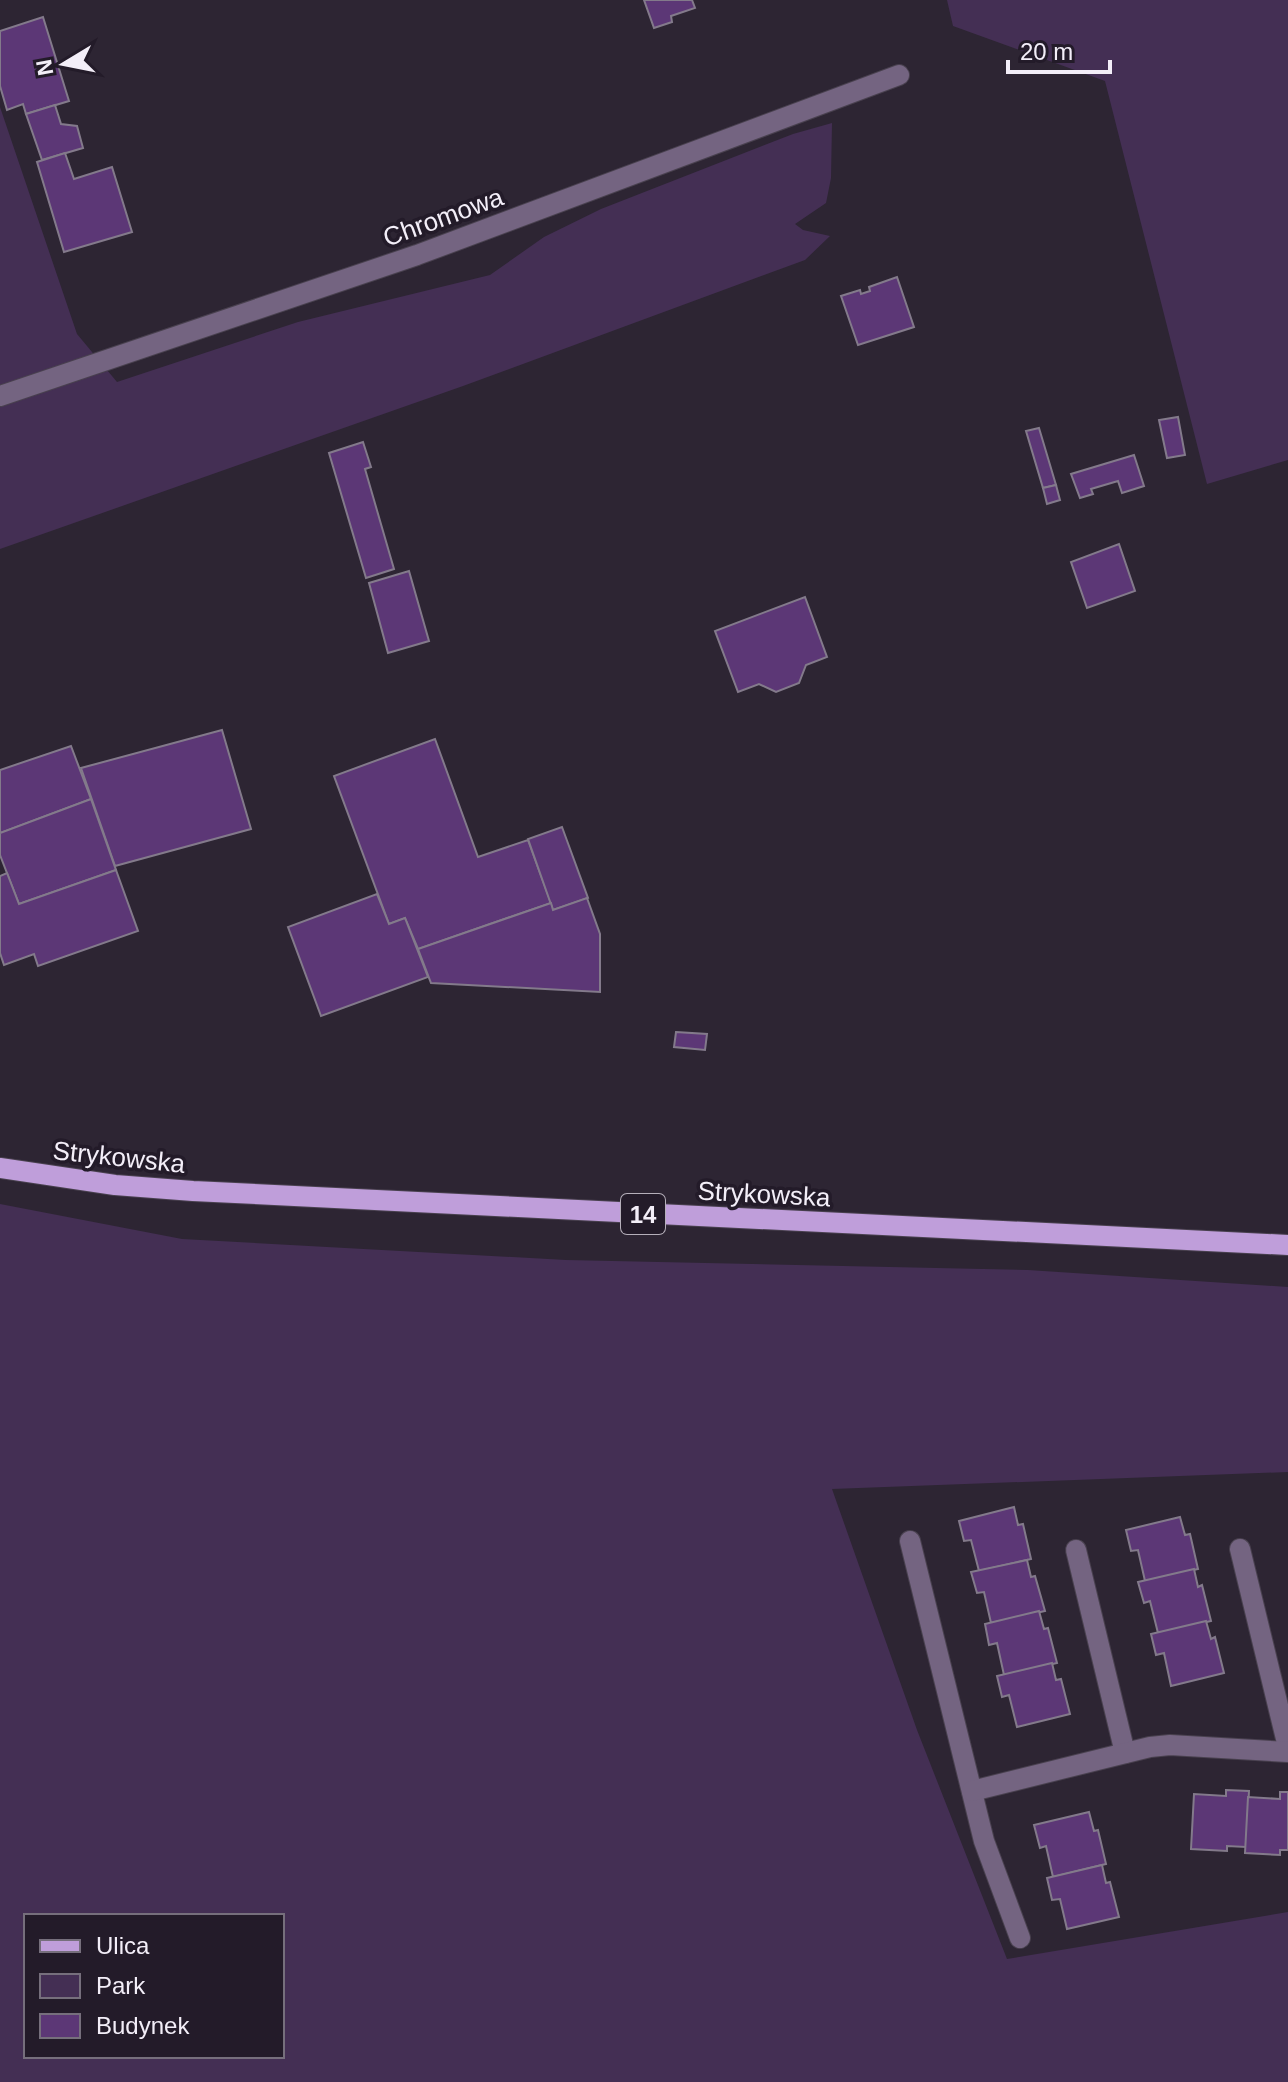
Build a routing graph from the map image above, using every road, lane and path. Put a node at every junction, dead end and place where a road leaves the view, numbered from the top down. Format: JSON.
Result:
{"nodes":[{"id":1,"x":899,"y":75,"type":"dead end"},
{"id":2,"x":0,"y":396,"type":"edge"},
{"id":3,"x":0,"y":1168,"type":"edge"},
{"id":4,"x":1288,"y":1245,"type":"edge"},
{"id":5,"x":910,"y":1541,"type":"dead end"},
{"id":6,"x":1240,"y":1549,"type":"dead end"},
{"id":7,"x":1076,"y":1550,"type":"dead end"},
{"id":8,"x":1288,"y":1750,"type":"edge"},
{"id":9,"x":1125,"y":1753,"type":"junction"},
{"id":10,"x":972,"y":1791,"type":"junction"},
{"id":11,"x":1020,"y":1938,"type":"dead end"}],
"edges":[{"from":1,"to":2,"type":"street","name":"Chromowa"},
{"from":3,"to":4,"type":"main road","name":"Strykowska","number":"14"},
{"from":5,"to":10,"type":"street"},
{"from":6,"to":8,"type":"street"},
{"from":7,"to":9,"type":"street"},
{"from":8,"to":9,"type":"street"},
{"from":9,"to":10,"type":"street"},
{"from":10,"to":11,"type":"street"}]}
